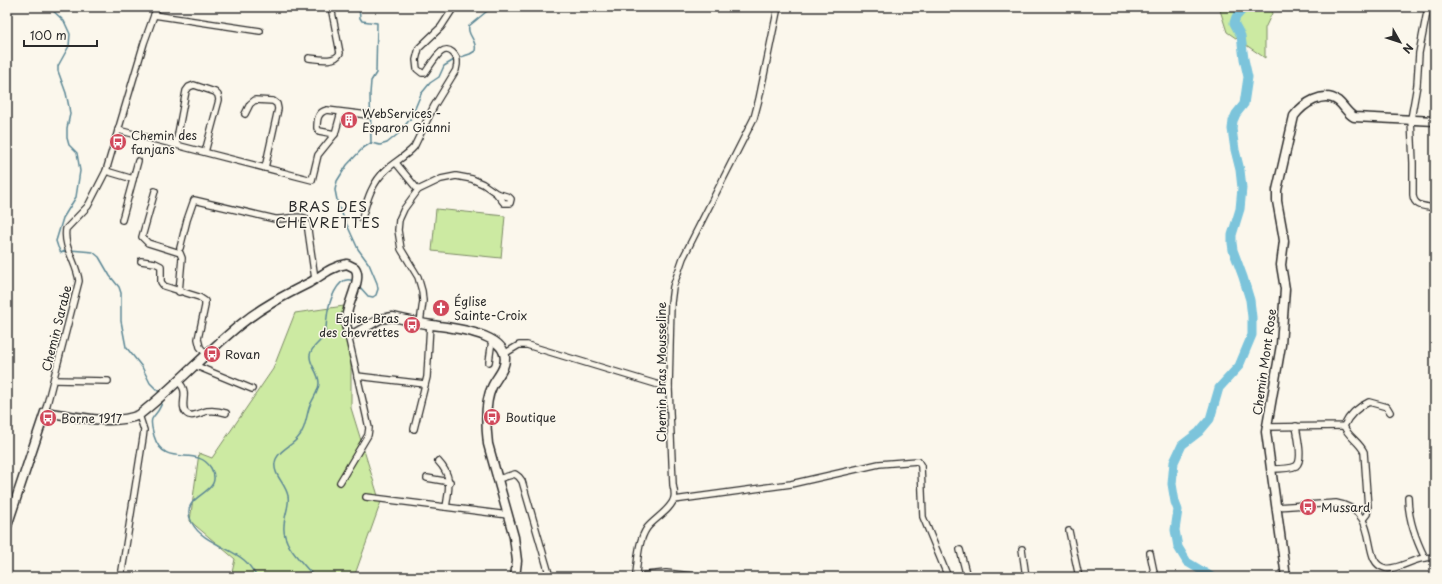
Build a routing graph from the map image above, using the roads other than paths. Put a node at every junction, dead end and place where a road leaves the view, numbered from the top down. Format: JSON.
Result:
{"nodes":[{"id":1,"x":157,"y":7,"type":"edge"},
{"id":2,"x":331,"y":7,"type":"edge"},
{"id":3,"x":454,"y":7,"type":"edge"},
{"id":4,"x":778,"y":7,"type":"edge"},
{"id":5,"x":1428,"y":7,"type":"edge"},
{"id":6,"x":154,"y":15,"type":"junction"},
{"id":7,"x":260,"y":31,"type":"dead end"},
{"id":8,"x":309,"y":58,"type":"dead end"},
{"id":9,"x":341,"y":112,"type":"junction"},
{"id":10,"x":245,"y":114,"type":"dead end"},
{"id":11,"x":368,"y":115,"type":"dead end"},
{"id":12,"x":1411,"y":120,"type":"junction"},
{"id":13,"x":1435,"y":121,"type":"edge"},
{"id":14,"x":118,"y":130,"type":"junction"},
{"id":15,"x":335,"y":134,"type":"junction"},
{"id":16,"x":176,"y":144,"type":"junction"},
{"id":17,"x":205,"y":152,"type":"junction"},
{"id":18,"x":138,"y":160,"type":"dead end"},
{"id":19,"x":396,"y":163,"type":"junction"},
{"id":20,"x":265,"y":168,"type":"junction"},
{"id":21,"x":106,"y":171,"type":"junction"},
{"id":22,"x":133,"y":179,"type":"junction"},
{"id":23,"x":418,"y":190,"type":"junction"},
{"id":24,"x":155,"y":191,"type":"dead end"},
{"id":25,"x":496,"y":193,"type":"dead end"},
{"id":26,"x":1435,"y":208,"type":"edge"},
{"id":27,"x":362,"y":218,"type":"dead end"},
{"id":28,"x":122,"y":220,"type":"dead end"},
{"id":29,"x":180,"y":248,"type":"dead end"},
{"id":30,"x":141,"y":261,"type":"dead end"},
{"id":31,"x":315,"y":280,"type":"junction"},
{"id":32,"x":179,"y":292,"type":"junction"},
{"id":33,"x":420,"y":322,"type":"junction"},
{"id":34,"x":430,"y":324,"type":"junction"},
{"id":35,"x":347,"y":329,"type":"junction"},
{"id":36,"x":492,"y":340,"type":"junction"},
{"id":37,"x":206,"y":354,"type":"junction"},
{"id":38,"x":504,"y":354,"type":"junction"},
{"id":39,"x":489,"y":362,"type":"dead end"},
{"id":40,"x":194,"y":365,"type":"junction"},
{"id":41,"x":357,"y":376,"type":"junction"},
{"id":42,"x":54,"y":380,"type":"junction"},
{"id":43,"x":178,"y":380,"type":"junction"},
{"id":44,"x":108,"y":381,"type":"dead end"},
{"id":45,"x":425,"y":384,"type":"junction"},
{"id":46,"x":669,"y":388,"type":"junction"},
{"id":47,"x":252,"y":389,"type":"dead end"},
{"id":48,"x":46,"y":412,"type":"junction"},
{"id":49,"x":1390,"y":412,"type":"dead end"},
{"id":50,"x":226,"y":413,"type":"dead end"},
{"id":51,"x":139,"y":415,"type":"junction"},
{"id":52,"x":1296,"y":426,"type":"junction"},
{"id":53,"x":1344,"y":426,"type":"junction"},
{"id":54,"x":1266,"y":427,"type":"junction"},
{"id":55,"x":414,"y":430,"type":"dead end"},
{"id":56,"x":438,"y":461,"type":"dead end"},
{"id":57,"x":1271,"y":469,"type":"junction"},
{"id":58,"x":427,"y":478,"type":"dead end"},
{"id":59,"x":498,"y":479,"type":"junction"},
{"id":60,"x":340,"y":482,"type":"dead end"},
{"id":61,"x":450,"y":482,"type":"junction"},
{"id":62,"x":366,"y":497,"type":"dead end"},
{"id":63,"x":1408,"y":497,"type":"dead end"},
{"id":64,"x":674,"y":500,"type":"junction"},
{"id":65,"x":446,"y":507,"type":"junction"},
{"id":66,"x":1276,"y":507,"type":"junction"},
{"id":67,"x":508,"y":515,"type":"junction"},
{"id":68,"x":1363,"y":519,"type":"junction"},
{"id":69,"x":7,"y":526,"type":"edge"},
{"id":70,"x":1069,"y":531,"type":"dead end"},
{"id":71,"x":1022,"y":549,"type":"dead end"},
{"id":72,"x":960,"y":550,"type":"dead end"},
{"id":73,"x":1150,"y":553,"type":"dead end"},
{"id":74,"x":1425,"y":558,"type":"junction"},
{"id":75,"x":1435,"y":558,"type":"edge"},
{"id":76,"x":637,"y":576,"type":"edge"},
{"id":77,"x":121,"y":577,"type":"edge"},
{"id":78,"x":515,"y":577,"type":"edge"},
{"id":79,"x":550,"y":577,"type":"edge"},
{"id":80,"x":701,"y":577,"type":"edge"},
{"id":81,"x":948,"y":577,"type":"edge"},
{"id":82,"x":967,"y":577,"type":"edge"},
{"id":83,"x":1026,"y":577,"type":"edge"},
{"id":84,"x":1079,"y":577,"type":"edge"},
{"id":85,"x":1155,"y":577,"type":"edge"},
{"id":86,"x":1286,"y":577,"type":"edge"}],
"edges":[{"from":1,"to":6,"type":"street","name":"Chemin Sarabe"},
{"from":2,"to":8,"type":"street"},
{"from":3,"to":19,"type":"street"},
{"from":4,"to":46,"type":"street","name":"Chemin Bras Mousseline"},
{"from":5,"to":12,"type":"street"},
{"from":6,"to":7,"type":"street"},
{"from":6,"to":14,"type":"street","name":"Chemin Sarabe"},
{"from":9,"to":11,"type":"street"},
{"from":9,"to":15,"type":"street"},
{"from":9,"to":15,"type":"street"},
{"from":10,"to":20,"type":"street"},
{"from":12,"to":13,"type":"main road","name":"Chemin Mont Rose"},
{"from":12,"to":26,"type":"street"},
{"from":12,"to":54,"type":"main road","name":"Chemin Mont Rose"},
{"from":14,"to":16,"type":"street"},
{"from":14,"to":21,"type":"street","name":"Chemin Sarabe"},
{"from":15,"to":20,"type":"street"},
{"from":16,"to":17,"type":"street"},
{"from":16,"to":17,"type":"street"},
{"from":17,"to":20,"type":"street"},
{"from":18,"to":22,"type":"street"},
{"from":19,"to":23,"type":"street"},
{"from":19,"to":27,"type":"street"},
{"from":21,"to":22,"type":"street"},
{"from":21,"to":42,"type":"street","name":"Chemin Sarabe"},
{"from":22,"to":28,"type":"street"},
{"from":23,"to":25,"type":"street"},
{"from":23,"to":33,"type":"street"},
{"from":24,"to":32,"type":"street"},
{"from":29,"to":31,"type":"street"},
{"from":30,"to":32,"type":"street"},
{"from":31,"to":35,"type":"main road"},
{"from":31,"to":37,"type":"main road"},
{"from":32,"to":37,"type":"street"},
{"from":33,"to":34,"type":"main road"},
{"from":33,"to":35,"type":"main road"},
{"from":34,"to":36,"type":"main road"},
{"from":34,"to":45,"type":"street"},
{"from":35,"to":41,"type":"street"},
{"from":36,"to":38,"type":"main road"},
{"from":36,"to":39,"type":"street"},
{"from":37,"to":40,"type":"main road"},
{"from":38,"to":46,"type":"street"},
{"from":38,"to":59,"type":"main road"},
{"from":40,"to":43,"type":"main road"},
{"from":40,"to":47,"type":"street"},
{"from":41,"to":45,"type":"street"},
{"from":41,"to":60,"type":"street"},
{"from":42,"to":44,"type":"street"},
{"from":42,"to":48,"type":"street","name":"Chemin Sarabe"},
{"from":43,"to":50,"type":"street"},
{"from":43,"to":51,"type":"main road"},
{"from":45,"to":55,"type":"street"},
{"from":46,"to":64,"type":"street","name":"Chemin Bras Mousseline"},
{"from":48,"to":51,"type":"main road"},
{"from":48,"to":69,"type":"main road"},
{"from":49,"to":53,"type":"street"},
{"from":51,"to":77,"type":"street"},
{"from":52,"to":53,"type":"street"},
{"from":52,"to":54,"type":"street"},
{"from":52,"to":57,"type":"street"},
{"from":53,"to":68,"type":"street"},
{"from":54,"to":57,"type":"main road","name":"Chemin Mont Rose"},
{"from":56,"to":61,"type":"street"},
{"from":57,"to":66,"type":"main road","name":"Chemin Mont Rose"},
{"from":58,"to":61,"type":"street"},
{"from":59,"to":67,"type":"main road"},
{"from":59,"to":79,"type":"street"},
{"from":61,"to":65,"type":"street"},
{"from":62,"to":65,"type":"street"},
{"from":63,"to":74,"type":"street"},
{"from":64,"to":76,"type":"street"},
{"from":64,"to":81,"type":"street"},
{"from":65,"to":67,"type":"street"},
{"from":66,"to":68,"type":"street"},
{"from":66,"to":86,"type":"main road","name":"Chemin Mont Rose"},
{"from":67,"to":78,"type":"main road"},
{"from":68,"to":74,"type":"street"},
{"from":70,"to":84,"type":"street"},
{"from":71,"to":83,"type":"street"},
{"from":72,"to":82,"type":"street"},
{"from":73,"to":85,"type":"street"},
{"from":74,"to":75,"type":"street"},
{"from":76,"to":80,"type":"street"}]}
